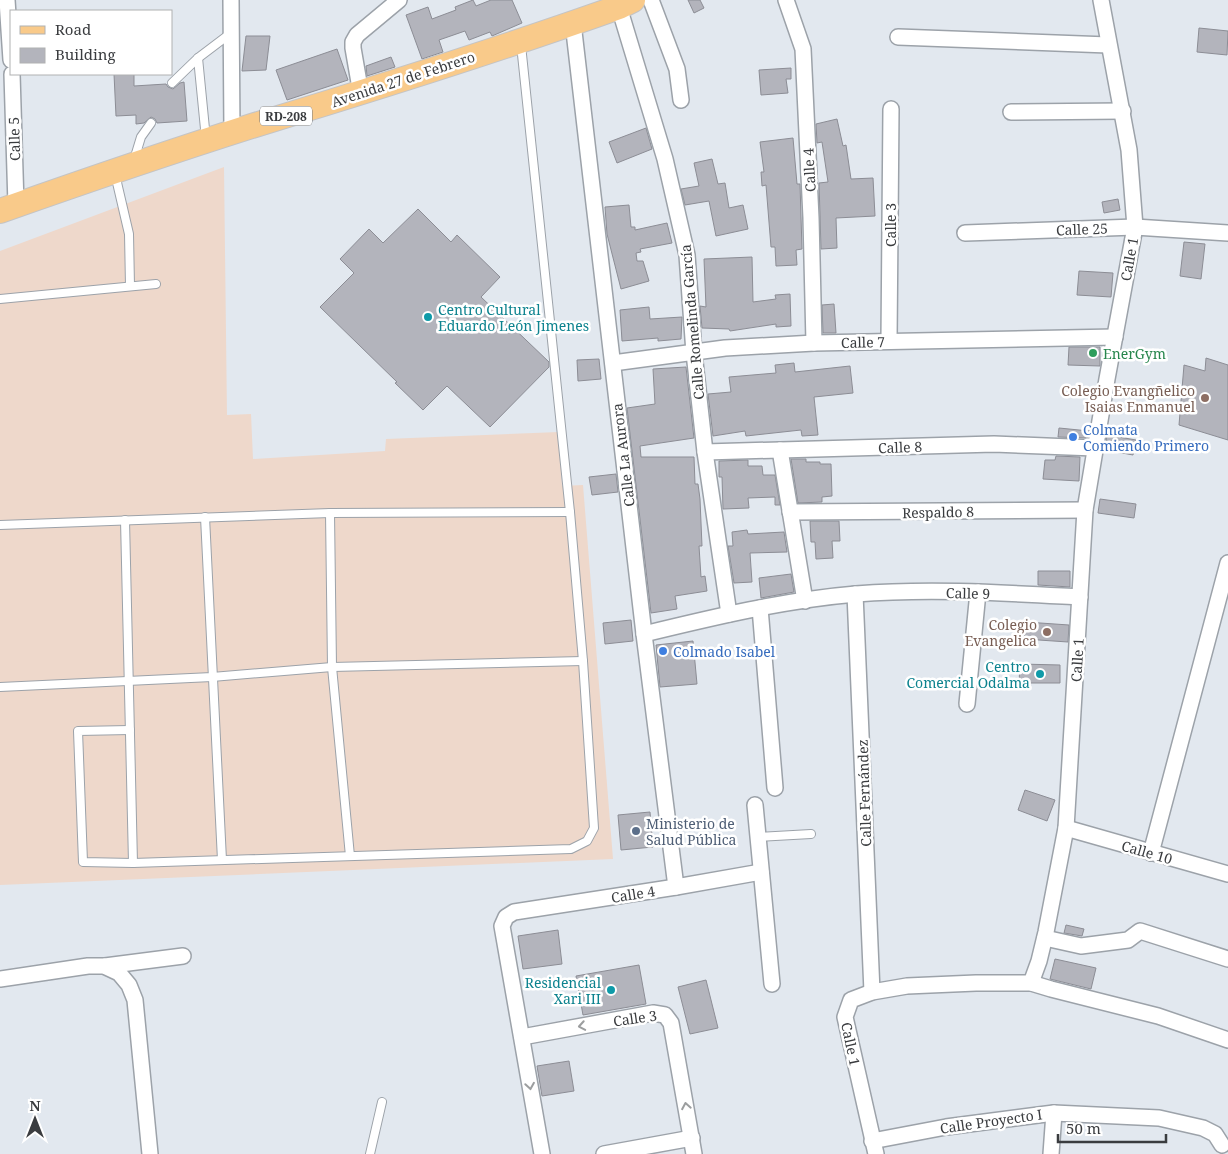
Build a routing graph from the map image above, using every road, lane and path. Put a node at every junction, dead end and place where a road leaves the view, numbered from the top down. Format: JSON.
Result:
{"nodes":[{"id":1,"x":7,"y":0,"type":"edge"},
{"id":2,"x":231,"y":0,"type":"edge"},
{"id":3,"x":399,"y":0,"type":"edge"},
{"id":4,"x":651,"y":0,"type":"edge"},
{"id":5,"x":786,"y":0,"type":"edge"},
{"id":6,"x":1101,"y":0,"type":"edge"},
{"id":7,"x":626,"y":3,"type":"edge"},
{"id":8,"x":573,"y":23,"type":"junction"},
{"id":9,"x":231,"y":33,"type":"junction"},
{"id":10,"x":898,"y":38,"type":"dead end"},
{"id":11,"x":520,"y":40,"type":"junction"},
{"id":12,"x":10,"y":45,"type":"edge"},
{"id":13,"x":1108,"y":45,"type":"junction"},
{"id":14,"x":198,"y":58,"type":"junction"},
{"id":15,"x":8,"y":77,"type":"edge"},
{"id":16,"x":172,"y":83,"type":"dead end"},
{"id":17,"x":361,"y":94,"type":"junction"},
{"id":18,"x":681,"y":100,"type":"dead end"},
{"id":19,"x":891,"y":109,"type":"dead end"},
{"id":20,"x":1123,"y":111,"type":"junction"},
{"id":21,"x":1011,"y":112,"type":"dead end"},
{"id":22,"x":151,"y":123,"type":"dead end"},
{"id":23,"x":232,"y":133,"type":"junction"},
{"id":24,"x":206,"y":142,"type":"junction"},
{"id":25,"x":124,"y":169,"type":"junction"},
{"id":26,"x":8,"y":208,"type":"edge"},
{"id":27,"x":1135,"y":227,"type":"junction"},
{"id":28,"x":965,"y":233,"type":"dead end"},
{"id":29,"x":1228,"y":233,"type":"edge"},
{"id":30,"x":156,"y":284,"type":"dead end"},
{"id":31,"x":130,"y":286,"type":"junction"},
{"id":32,"x":0,"y":300,"type":"edge"},
{"id":33,"x":1115,"y":337,"type":"junction"},
{"id":34,"x":889,"y":341,"type":"junction"},
{"id":35,"x":814,"y":343,"type":"junction"},
{"id":36,"x":694,"y":353,"type":"junction"},
{"id":37,"x":613,"y":363,"type":"junction"},
{"id":38,"x":1095,"y":448,"type":"junction"},
{"id":39,"x":780,"y":450,"type":"junction"},
{"id":40,"x":705,"y":452,"type":"junction"},
{"id":41,"x":1085,"y":510,"type":"junction"},
{"id":42,"x":570,"y":512,"type":"junction"},
{"id":43,"x":790,"y":512,"type":"junction"},
{"id":44,"x":330,"y":513,"type":"junction"},
{"id":45,"x":205,"y":517,"type":"junction"},
{"id":46,"x":125,"y":520,"type":"junction"},
{"id":47,"x":0,"y":525,"type":"edge"},
{"id":48,"x":1228,"y":563,"type":"edge"},
{"id":49,"x":978,"y":592,"type":"junction"},
{"id":50,"x":855,"y":594,"type":"junction"},
{"id":51,"x":1080,"y":597,"type":"junction"},
{"id":52,"x":805,"y":601,"type":"junction"},
{"id":53,"x":760,"y":608,"type":"junction"},
{"id":54,"x":729,"y":614,"type":"junction"},
{"id":55,"x":644,"y":634,"type":"junction"},
{"id":56,"x":583,"y":662,"type":"junction"},
{"id":57,"x":332,"y":667,"type":"junction"},
{"id":58,"x":212,"y":677,"type":"junction"},
{"id":59,"x":128,"y":680,"type":"junction"},
{"id":60,"x":0,"y":687,"type":"edge"},
{"id":61,"x":967,"y":704,"type":"dead end"},
{"id":62,"x":130,"y":730,"type":"junction"},
{"id":63,"x":775,"y":788,"type":"dead end"},
{"id":64,"x":755,"y":805,"type":"dead end"},
{"id":65,"x":1066,"y":828,"type":"junction"},
{"id":66,"x":811,"y":834,"type":"dead end"},
{"id":67,"x":759,"y":837,"type":"junction"},
{"id":68,"x":1151,"y":853,"type":"junction"},
{"id":69,"x":350,"y":856,"type":"junction"},
{"id":70,"x":222,"y":860,"type":"junction"},
{"id":71,"x":133,"y":863,"type":"junction"},
{"id":72,"x":762,"y":872,"type":"junction"},
{"id":73,"x":1227,"y":872,"type":"edge"},
{"id":74,"x":676,"y":887,"type":"junction"},
{"id":75,"x":1045,"y":938,"type":"junction"},
{"id":76,"x":183,"y":956,"type":"dead end"},
{"id":77,"x":1228,"y":958,"type":"edge"},
{"id":78,"x":104,"y":966,"type":"junction"},
{"id":79,"x":0,"y":979,"type":"edge"},
{"id":80,"x":1032,"y":983,"type":"junction"},
{"id":81,"x":772,"y":984,"type":"dead end"},
{"id":82,"x":872,"y":992,"type":"junction"},
{"id":83,"x":522,"y":1037,"type":"junction"},
{"id":84,"x":1228,"y":1040,"type":"edge"},
{"id":85,"x":382,"y":1102,"type":"dead end"},
{"id":86,"x":1054,"y":1112,"type":"junction"},
{"id":87,"x":692,"y":1138,"type":"junction"},
{"id":88,"x":1223,"y":1146,"type":"edge"},
{"id":89,"x":874,"y":1148,"type":"edge"},
{"id":90,"x":150,"y":1154,"type":"edge"},
{"id":91,"x":370,"y":1154,"type":"edge"},
{"id":92,"x":542,"y":1154,"type":"edge"},
{"id":93,"x":604,"y":1154,"type":"edge"},
{"id":94,"x":694,"y":1154,"type":"edge"},
{"id":95,"x":1051,"y":1154,"type":"edge"}],
"edges":[{"from":1,"to":12,"type":"street"},
{"from":2,"to":9,"type":"street"},
{"from":3,"to":17,"type":"street"},
{"from":4,"to":18,"type":"street"},
{"from":5,"to":35,"type":"street","name":"Calle 4"},
{"from":6,"to":13,"type":"street","name":"Calle 1"},
{"from":7,"to":8,"type":"main road","name":"Avenida 27 de Febrero","number":"RD-208"},
{"from":7,"to":36,"type":"street","name":"Calle Romelinda García"},
{"from":8,"to":11,"type":"main road","name":"Avenida 27 de Febrero","number":"RD-208"},
{"from":8,"to":37,"type":"street","name":"Calle La Aurora"},
{"from":9,"to":14,"type":"lane"},
{"from":9,"to":23,"type":"street"},
{"from":10,"to":13,"type":"street"},
{"from":11,"to":17,"type":"main road","name":"Avenida 27 de Febrero","number":"RD-208"},
{"from":11,"to":42,"type":"lane"},
{"from":13,"to":20,"type":"street","name":"Calle 1"},
{"from":14,"to":16,"type":"lane"},
{"from":14,"to":24,"type":"lane"},
{"from":15,"to":26,"type":"street","name":"Calle 5"},
{"from":17,"to":23,"type":"main road","name":"Avenida 27 de Febrero","number":"RD-208"},
{"from":19,"to":34,"type":"street","name":"Calle 3"},
{"from":20,"to":21,"type":"street"},
{"from":20,"to":27,"type":"street","name":"Calle 1"},
{"from":22,"to":25,"type":"lane"},
{"from":23,"to":24,"type":"main road","name":"Avenida 27 de Febrero","number":"RD-208"},
{"from":24,"to":25,"type":"main road","name":"Avenida 27 de Febrero","number":"RD-208"},
{"from":25,"to":26,"type":"main road","name":"Avenida 27 de Febrero","number":"RD-208"},
{"from":25,"to":31,"type":"lane"},
{"from":27,"to":28,"type":"street","name":"Calle 25"},
{"from":27,"to":29,"type":"street","name":"Calle 25"},
{"from":27,"to":33,"type":"street","name":"Calle 1"},
{"from":30,"to":31,"type":"lane"},
{"from":31,"to":32,"type":"lane"},
{"from":33,"to":34,"type":"street","name":"Calle 7"},
{"from":33,"to":38,"type":"street","name":"Calle 1"},
{"from":34,"to":35,"type":"street","name":"Calle 7"},
{"from":35,"to":36,"type":"street","name":"Calle 7"},
{"from":36,"to":37,"type":"street","name":"Calle 7"},
{"from":36,"to":40,"type":"street","name":"Calle Romelinda García"},
{"from":37,"to":55,"type":"street","name":"Calle La Aurora"},
{"from":38,"to":39,"type":"street","name":"Calle 8"},
{"from":38,"to":41,"type":"street","name":"Calle 1"},
{"from":39,"to":40,"type":"street","name":"Calle 8"},
{"from":39,"to":43,"type":"street"},
{"from":40,"to":54,"type":"street","name":"Calle Romelinda García"},
{"from":41,"to":43,"type":"street","name":"Respaldo 8"},
{"from":41,"to":51,"type":"street","name":"Calle 1"},
{"from":42,"to":44,"type":"lane"},
{"from":42,"to":56,"type":"lane"},
{"from":43,"to":52,"type":"street"},
{"from":44,"to":45,"type":"lane"},
{"from":44,"to":57,"type":"lane"},
{"from":45,"to":46,"type":"lane"},
{"from":45,"to":58,"type":"lane"},
{"from":46,"to":47,"type":"lane"},
{"from":46,"to":59,"type":"lane"},
{"from":48,"to":68,"type":"street"},
{"from":49,"to":50,"type":"street","name":"Calle 9"},
{"from":49,"to":51,"type":"street","name":"Calle 9"},
{"from":49,"to":61,"type":"street"},
{"from":50,"to":52,"type":"street","name":"Calle 9"},
{"from":50,"to":82,"type":"street","name":"Calle Fernández"},
{"from":51,"to":65,"type":"street","name":"Calle 1"},
{"from":52,"to":53,"type":"street"},
{"from":53,"to":54,"type":"street"},
{"from":53,"to":63,"type":"street"},
{"from":54,"to":55,"type":"street"},
{"from":55,"to":74,"type":"street","name":"Calle La Aurora"},
{"from":56,"to":57,"type":"lane"},
{"from":56,"to":69,"type":"lane"},
{"from":57,"to":58,"type":"lane"},
{"from":57,"to":69,"type":"lane"},
{"from":58,"to":59,"type":"lane"},
{"from":58,"to":70,"type":"lane"},
{"from":59,"to":60,"type":"lane"},
{"from":59,"to":62,"type":"lane"},
{"from":62,"to":71,"type":"lane"},
{"from":62,"to":71,"type":"lane"},
{"from":64,"to":67,"type":"street"},
{"from":65,"to":68,"type":"street","name":"Calle 10"},
{"from":65,"to":75,"type":"street","name":"Calle 1"},
{"from":66,"to":67,"type":"lane"},
{"from":67,"to":72,"type":"street"},
{"from":68,"to":73,"type":"street","name":"Calle 10"},
{"from":69,"to":70,"type":"lane"},
{"from":70,"to":71,"type":"lane"},
{"from":72,"to":74,"type":"street","name":"Calle 4"},
{"from":72,"to":81,"type":"street"},
{"from":74,"to":83,"type":"street","name":"Calle 4"},
{"from":75,"to":77,"type":"street"},
{"from":75,"to":80,"type":"street","name":"Calle 1"},
{"from":76,"to":78,"type":"street"},
{"from":78,"to":79,"type":"street"},
{"from":78,"to":90,"type":"street"},
{"from":80,"to":82,"type":"street","name":"Calle 1"},
{"from":80,"to":84,"type":"street"},
{"from":82,"to":89,"type":"street","name":"Calle 1"},
{"from":87,"to":83,"type":"street","name":"Calle 3","one_way":true},
{"from":83,"to":92,"type":"street","one_way":true},
{"from":85,"to":91,"type":"lane"},
{"from":86,"to":88,"type":"street","name":"Calle Proyecto I"},
{"from":86,"to":89,"type":"street","name":"Calle Proyecto I"},
{"from":86,"to":95,"type":"street"},
{"from":87,"to":93,"type":"street"},
{"from":87,"to":94,"type":"street","name":"Calle 3"}]}
